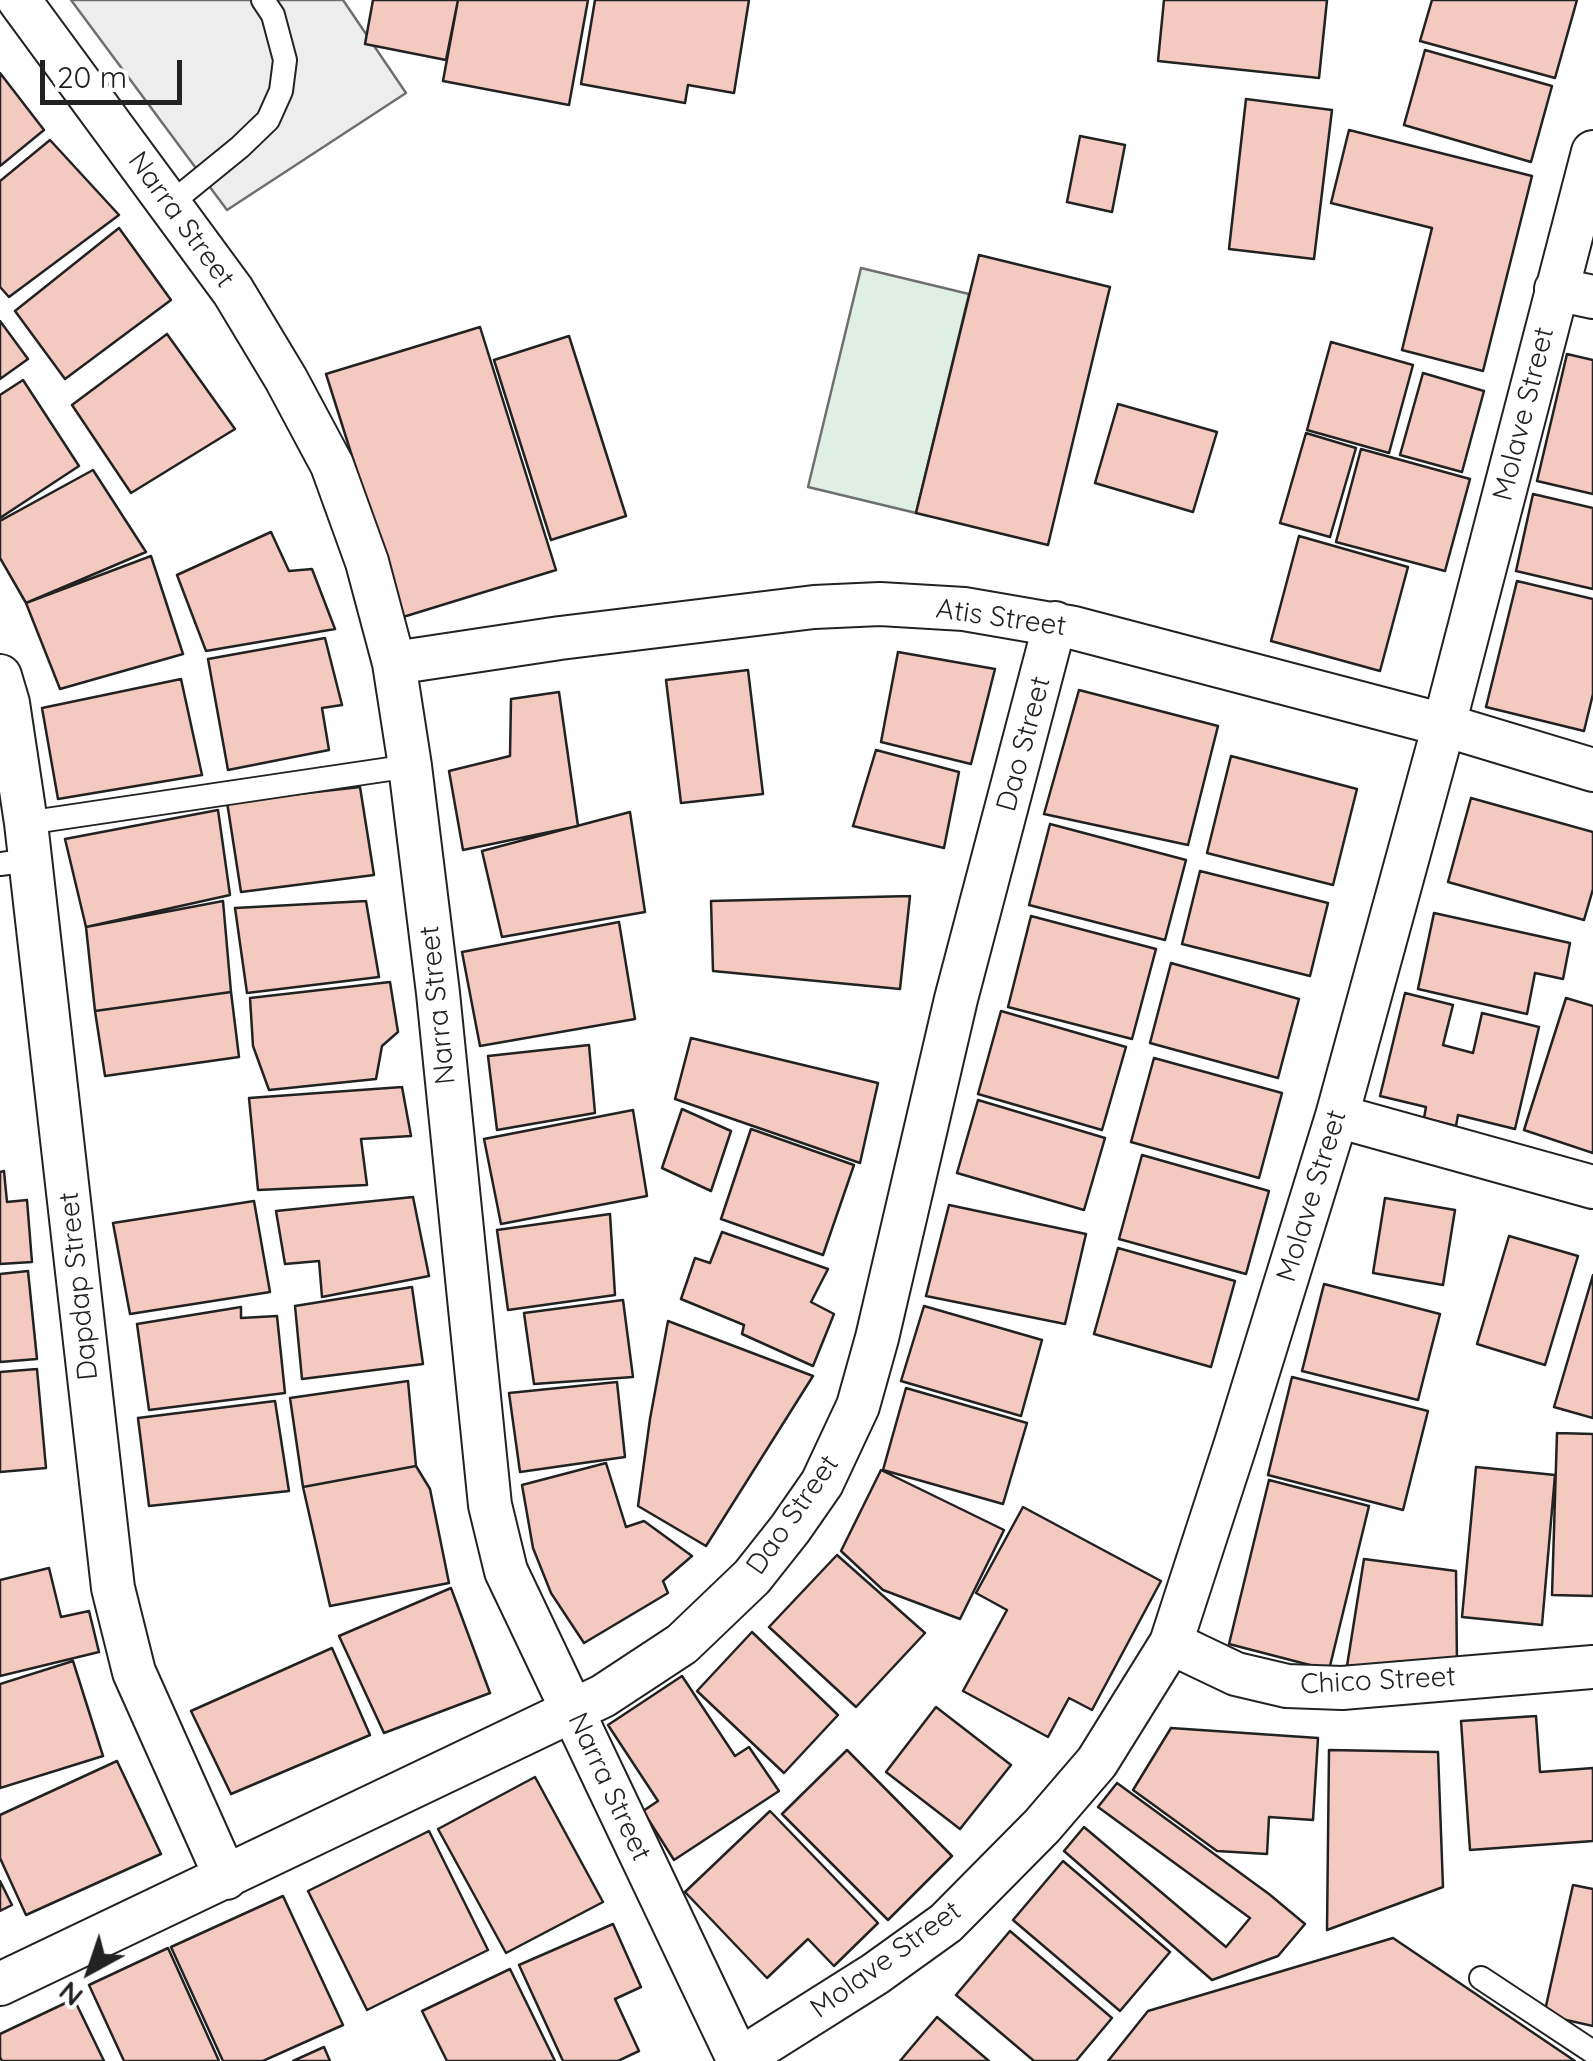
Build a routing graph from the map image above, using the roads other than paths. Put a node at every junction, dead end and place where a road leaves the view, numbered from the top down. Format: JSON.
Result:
{"nodes":[{"id":1,"x":20,"y":0,"type":"edge"},
{"id":2,"x":263,"y":0,"type":"edge"},
{"id":3,"x":1593,"y":152,"type":"edge"},
{"id":4,"x":170,"y":204,"type":"junction"},
{"id":5,"x":1574,"y":293,"type":"edge"},
{"id":6,"x":1056,"y":623,"type":"junction"},
{"id":7,"x":394,"y":663,"type":"junction"},
{"id":8,"x":0,"y":676,"type":"edge"},
{"id":9,"x":1444,"y":724,"type":"junction"},
{"id":10,"x":410,"y":766,"type":"junction"},
{"id":11,"x":1593,"y":770,"type":"edge"},
{"id":12,"x":19,"y":849,"type":"edge"},
{"id":13,"x":1337,"y":1116,"type":"junction"},
{"id":14,"x":1593,"y":1187,"type":"edge"},
{"id":15,"x":1171,"y":1643,"type":"junction"},
{"id":16,"x":1593,"y":1666,"type":"edge"},
{"id":17,"x":572,"y":1712,"type":"junction"},
{"id":18,"x":226,"y":1878,"type":"junction"},
{"id":19,"x":1481,"y":1978,"type":"dead end"},
{"id":20,"x":0,"y":1984,"type":"edge"},
{"id":21,"x":1593,"y":2052,"type":"edge"},
{"id":22,"x":738,"y":2061,"type":"edge"}],
"edges":[{"from":1,"to":4,"type":"street","name":"Narra Street"},
{"from":2,"to":4,"type":"lane"},
{"from":3,"to":5,"type":"street","name":"Molave Street"},
{"from":4,"to":7,"type":"street","name":"Narra Street"},
{"from":5,"to":9,"type":"street","name":"Molave Street"},
{"from":6,"to":7,"type":"street","name":"Atis Street"},
{"from":6,"to":9,"type":"street","name":"Atis Street"},
{"from":6,"to":17,"type":"street","name":"Dao Street"},
{"from":7,"to":10,"type":"street","name":"Narra Street"},
{"from":8,"to":12,"type":"street","name":"Dapdap Street"},
{"from":9,"to":11,"type":"street","name":"Atis Street"},
{"from":9,"to":13,"type":"street","name":"Molave Street"},
{"from":10,"to":12,"type":"lane"},
{"from":10,"to":17,"type":"street","name":"Narra Street"},
{"from":12,"to":18,"type":"street","name":"Dapdap Street"},
{"from":13,"to":14,"type":"street"},
{"from":13,"to":15,"type":"street","name":"Molave Street"},
{"from":15,"to":16,"type":"street","name":"Chico Street"},
{"from":15,"to":22,"type":"street","name":"Molave Street"},
{"from":17,"to":18,"type":"street","name":"Dao Street"},
{"from":17,"to":22,"type":"street","name":"Narra Street"},
{"from":18,"to":20,"type":"street","name":"Dao Street"},
{"from":19,"to":21,"type":"lane"}]}
